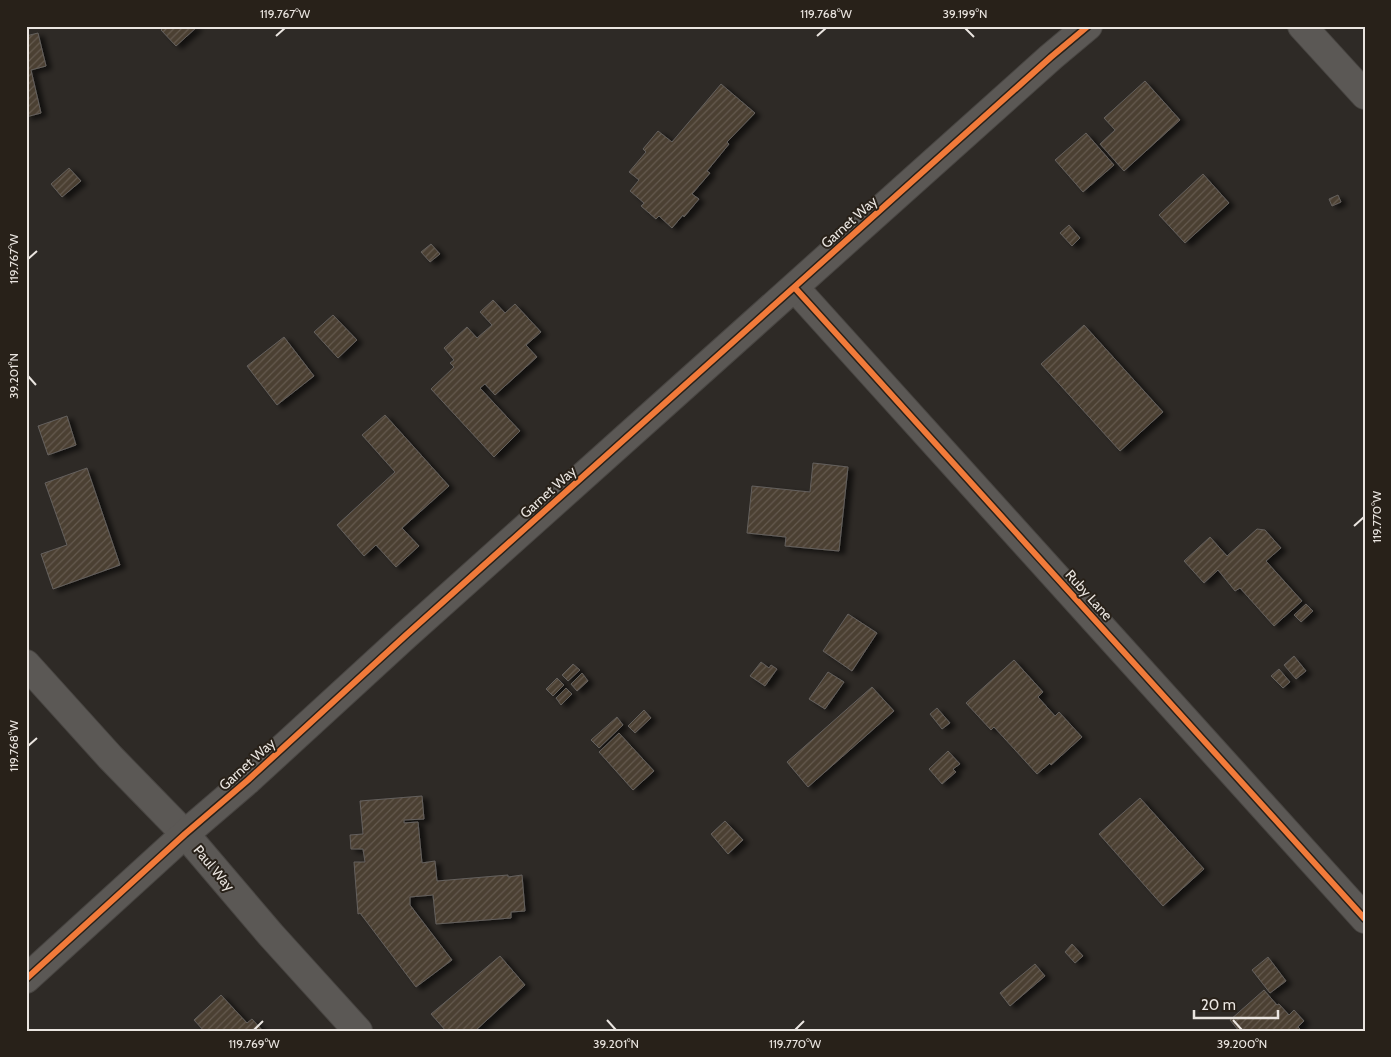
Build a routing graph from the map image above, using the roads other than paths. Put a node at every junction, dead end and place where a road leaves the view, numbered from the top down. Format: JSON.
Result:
{"nodes":[{"id":1,"x":1088,"y":26,"type":"edge"},
{"id":2,"x":1302,"y":26,"type":"edge"},
{"id":3,"x":1365,"y":96,"type":"edge"},
{"id":4,"x":795,"y":288,"type":"junction"},
{"id":5,"x":26,"y":664,"type":"edge"},
{"id":6,"x":185,"y":834,"type":"junction"},
{"id":7,"x":1365,"y":919,"type":"edge"},
{"id":8,"x":26,"y":979,"type":"edge"},
{"id":9,"x":358,"y":1031,"type":"edge"}],
"edges":[{"from":1,"to":4,"type":"street","name":"Garnet Way"},
{"from":2,"to":3,"type":"street"},
{"from":4,"to":6,"type":"street","name":"Garnet Way"},
{"from":4,"to":7,"type":"street","name":"Ruby Lane"},
{"from":5,"to":6,"type":"street","name":"Paul Way"},
{"from":6,"to":8,"type":"street","name":"Garnet Way"},
{"from":6,"to":9,"type":"street","name":"Paul Way"}]}
